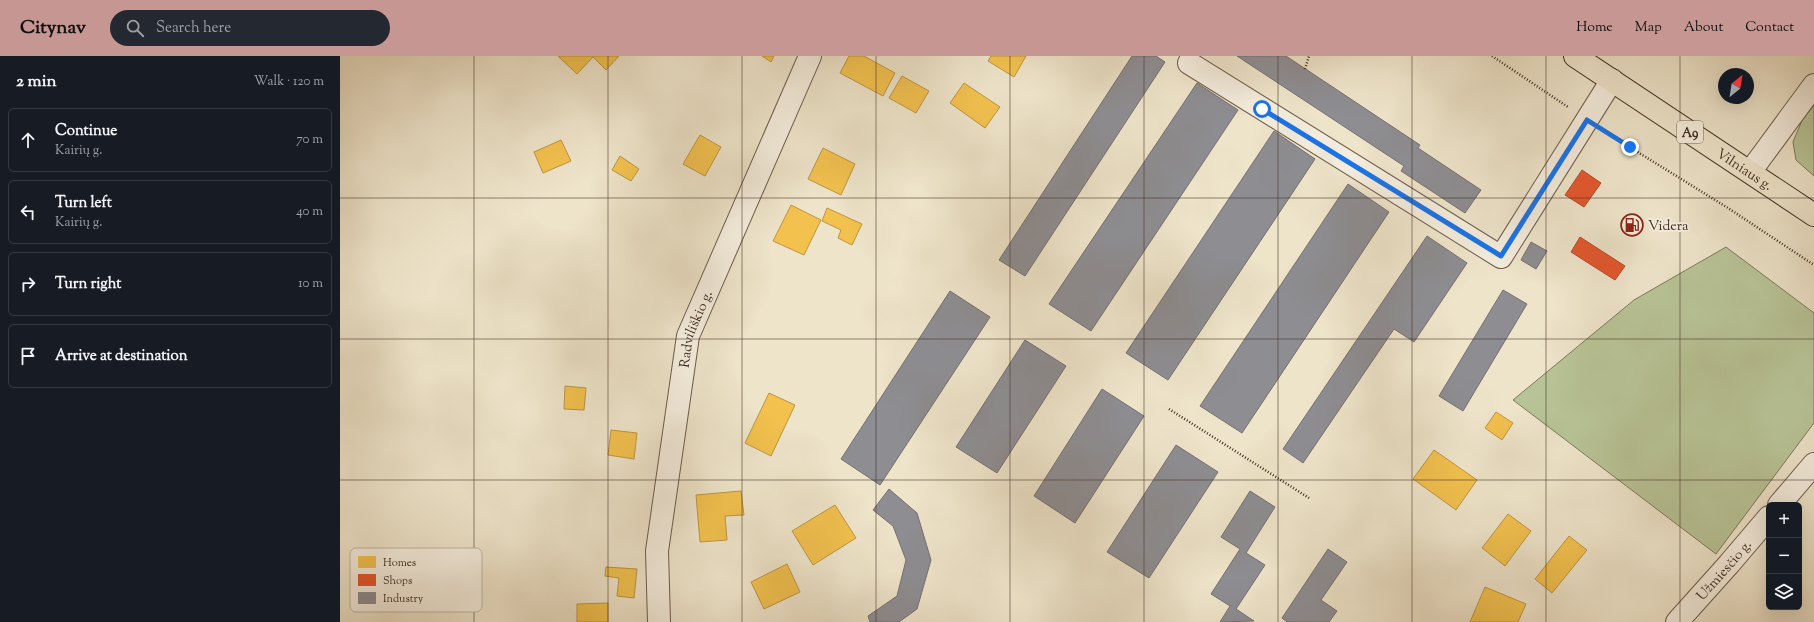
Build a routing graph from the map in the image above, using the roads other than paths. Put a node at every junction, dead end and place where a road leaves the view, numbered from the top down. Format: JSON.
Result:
{"nodes":[{"id":1,"x":810,"y":56,"type":"edge"},
{"id":2,"x":1575,"y":56,"type":"edge"},
{"id":3,"x":1188,"y":63,"type":"dead end"},
{"id":4,"x":1612,"y":80,"type":"junction"},
{"id":5,"x":1814,"y":85,"type":"edge"},
{"id":6,"x":1750,"y":172,"type":"junction"},
{"id":7,"x":1814,"y":215,"type":"edge"},
{"id":8,"x":1814,"y":464,"type":"edge"},
{"id":9,"x":1782,"y":502,"type":"edge"},
{"id":10,"x":1766,"y":521,"type":"edge"},
{"id":11,"x":659,"y":622,"type":"edge"},
{"id":12,"x":1677,"y":622,"type":"edge"}],
"edges":[{"from":1,"to":11,"type":"street","name":"Radviliškio g."},
{"from":2,"to":4,"type":"highway","name":"Vilniaus g.","number":"A9"},
{"from":3,"to":4,"type":"street"},
{"from":4,"to":6,"type":"highway","name":"Vilniaus g.","number":"A9"},
{"from":5,"to":6,"type":"street"},
{"from":6,"to":7,"type":"highway","name":"Vilniaus g.","number":"A9"},
{"from":8,"to":9,"type":"street"},
{"from":10,"to":12,"type":"street","name":"Užmiesčio g."}]}
